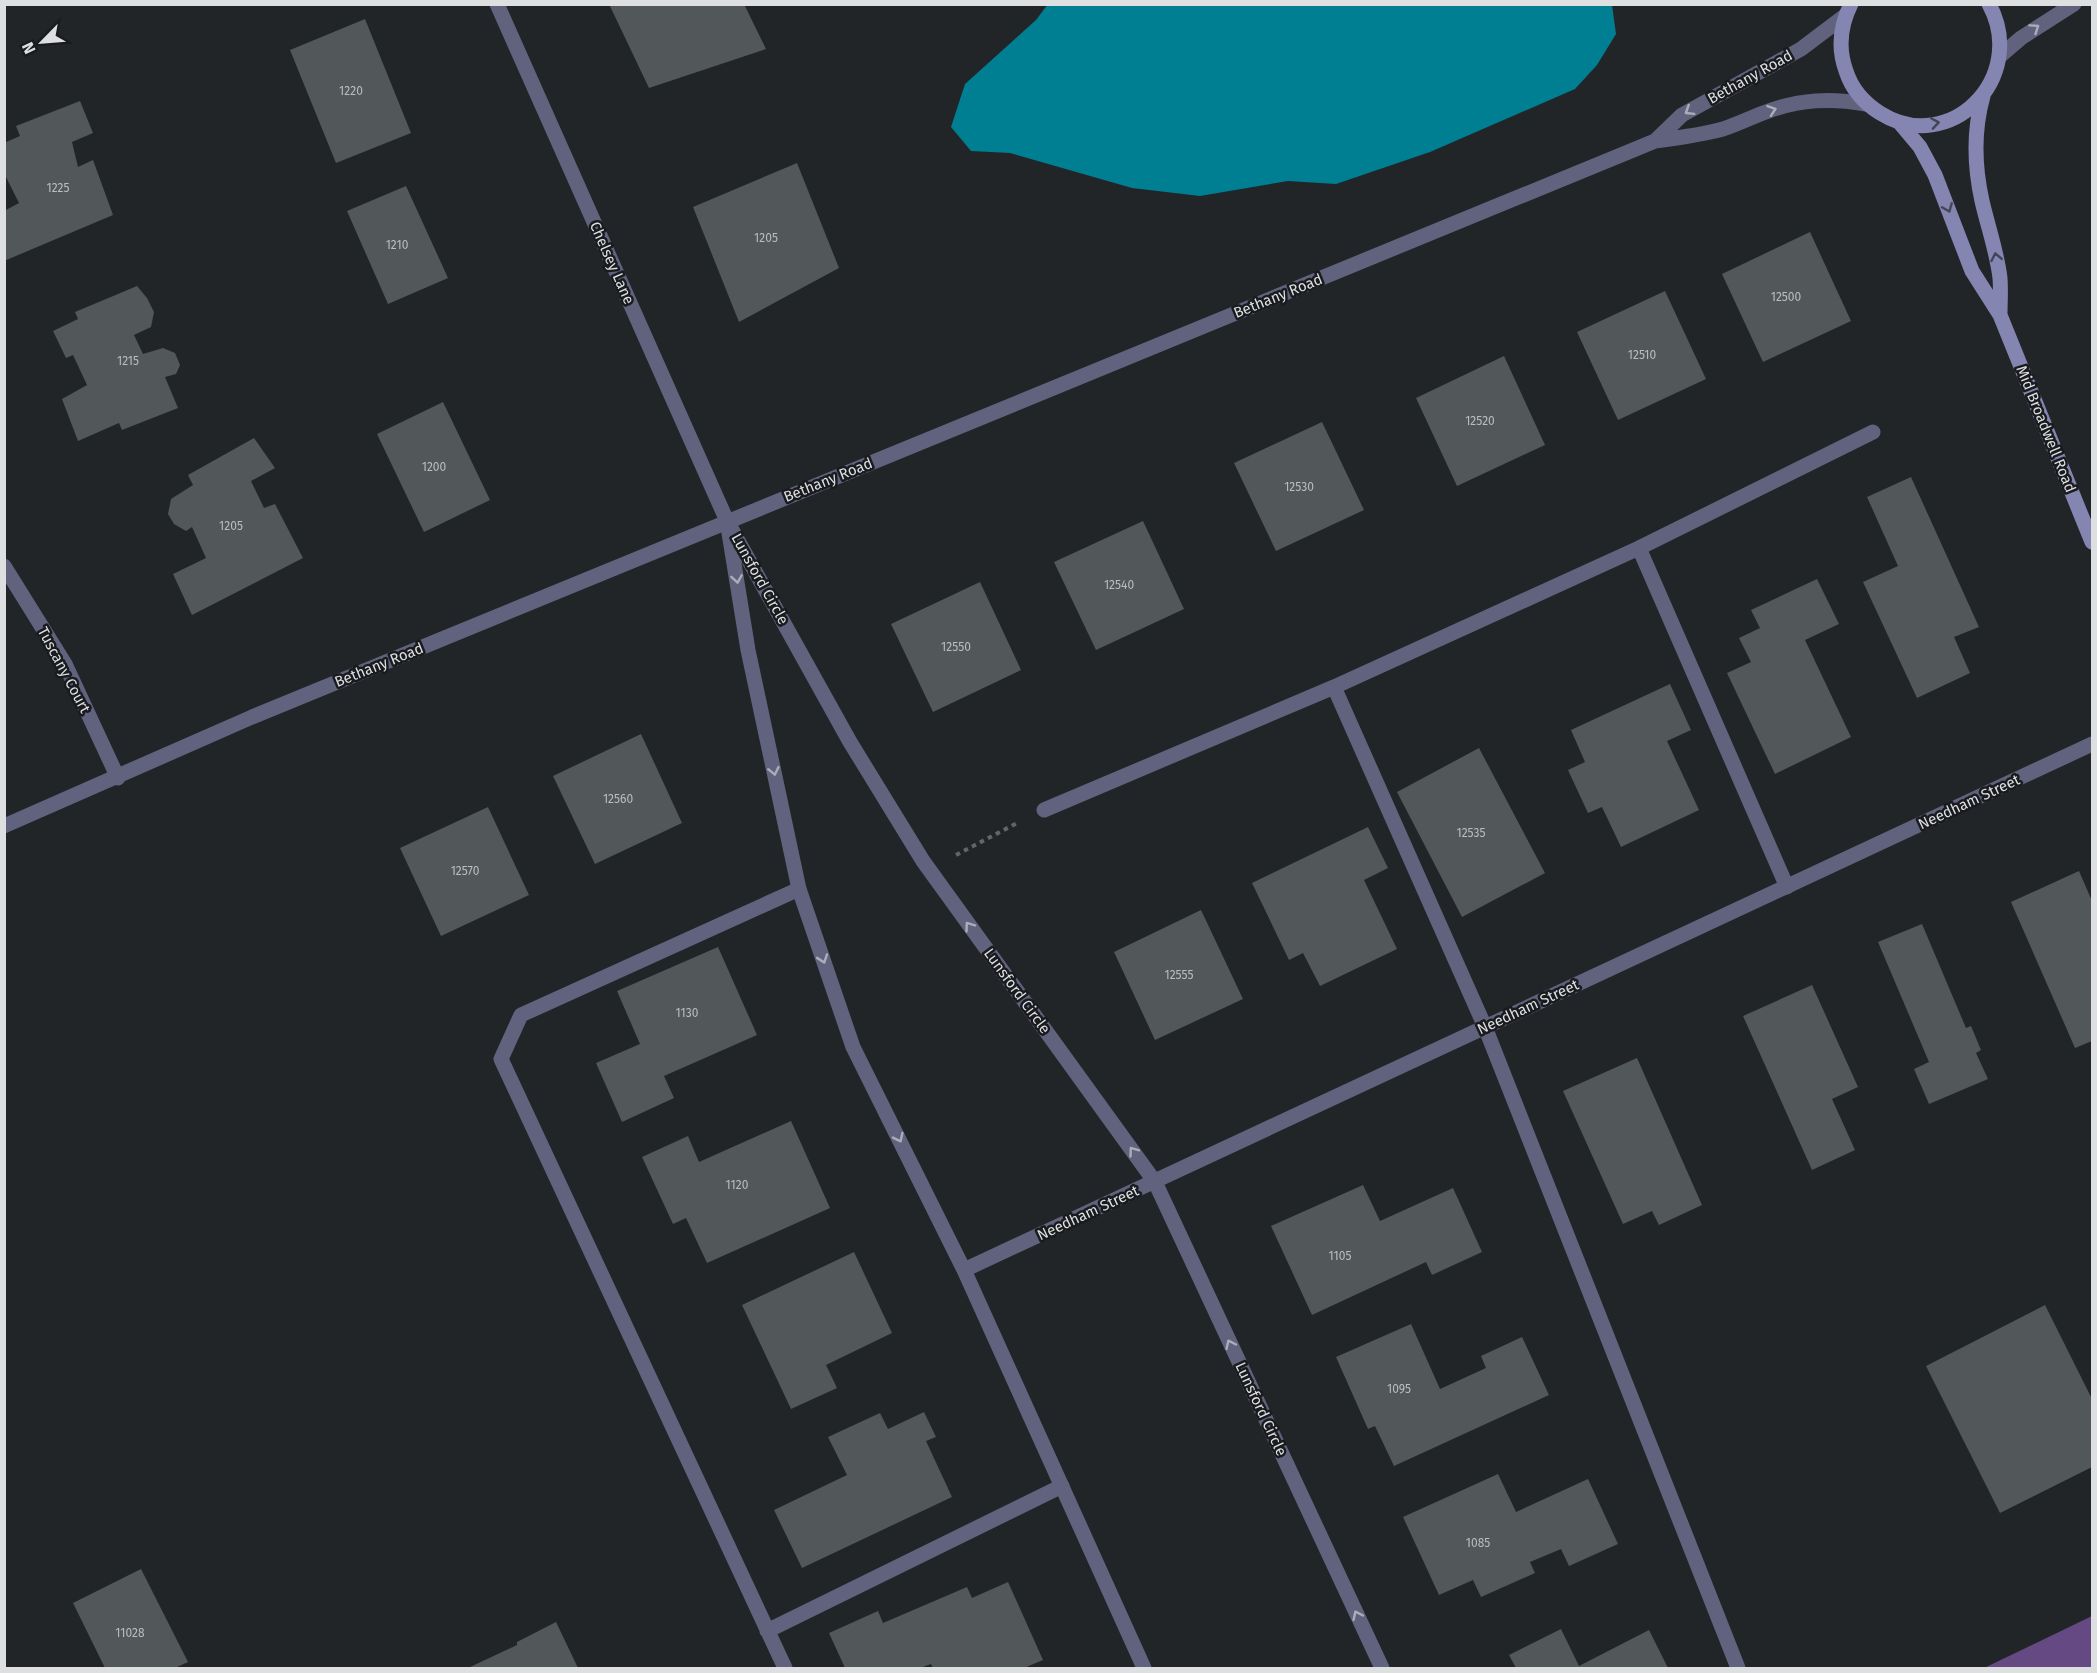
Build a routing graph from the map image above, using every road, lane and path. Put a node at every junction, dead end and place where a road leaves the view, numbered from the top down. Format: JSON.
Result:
{"nodes":[{"id":1,"x":497,"y":4,"type":"edge"},
{"id":2,"x":1989,"y":4,"type":"edge"},
{"id":3,"x":2074,"y":4,"type":"edge"},
{"id":4,"x":1849,"y":10,"type":"edge"},
{"id":5,"x":2000,"y":56,"type":"junction"},
{"id":6,"x":1984,"y":95,"type":"junction"},
{"id":7,"x":1866,"y":104,"type":"junction"},
{"id":8,"x":1899,"y":122,"type":"junction"},
{"id":9,"x":1655,"y":141,"type":"junction"},
{"id":10,"x":2000,"y":315,"type":"junction"},
{"id":11,"x":1873,"y":432,"type":"dead end"},
{"id":12,"x":728,"y":521,"type":"junction"},
{"id":13,"x":2092,"y":542,"type":"edge"},
{"id":14,"x":1639,"y":548,"type":"junction"},
{"id":15,"x":4,"y":566,"type":"edge"},
{"id":16,"x":1334,"y":687,"type":"junction"},
{"id":17,"x":2092,"y":744,"type":"edge"},
{"id":18,"x":118,"y":778,"type":"junction"},
{"id":19,"x":1044,"y":810,"type":"joint"},
{"id":20,"x":4,"y":826,"type":"edge"},
{"id":21,"x":928,"y":869,"type":"junction"},
{"id":22,"x":1787,"y":887,"type":"junction"},
{"id":23,"x":799,"y":889,"type":"junction"},
{"id":24,"x":1485,"y":1027,"type":"junction"},
{"id":25,"x":1155,"y":1182,"type":"junction"},
{"id":26,"x":964,"y":1270,"type":"junction"},
{"id":27,"x":1062,"y":1486,"type":"junction"},
{"id":28,"x":767,"y":1631,"type":"junction"},
{"id":29,"x":785,"y":1668,"type":"edge"},
{"id":30,"x":1144,"y":1668,"type":"edge"},
{"id":31,"x":1382,"y":1668,"type":"edge"},
{"id":32,"x":1738,"y":1668,"type":"edge"}],
"edges":[{"from":1,"to":12,"type":"street","name":"Chelsey Lane"},
{"from":2,"to":5,"type":"street"},
{"from":5,"to":3,"type":"street","one_way":true},
{"from":4,"to":7,"type":"street"},
{"from":4,"to":9,"type":"street","name":"Bethany Road","one_way":true},
{"from":5,"to":6,"type":"street"},
{"from":8,"to":6,"type":"street","one_way":true},
{"from":10,"to":6,"type":"street","name":"Mid Broadwell Road","one_way":true},
{"from":7,"to":8,"type":"street"},
{"from":9,"to":7,"type":"street","name":"Bethany Road","one_way":true},
{"from":8,"to":10,"type":"street","name":"Mid Broadwell Road","one_way":true},
{"from":9,"to":12,"type":"street","name":"Bethany Road"},
{"from":10,"to":13,"type":"street","name":"Mid Broadwell Road"},
{"from":11,"to":14,"type":"street"},
{"from":12,"to":18,"type":"street","name":"Bethany Road"},
{"from":12,"to":21,"type":"street","name":"Lunsford Circle"},
{"from":12,"to":23,"type":"street","name":"Lunsford Circle","one_way":true},
{"from":14,"to":16,"type":"street"},
{"from":14,"to":22,"type":"street"},
{"from":15,"to":18,"type":"street","name":"Tuscany Court"},
{"from":16,"to":19,"type":"street"},
{"from":16,"to":24,"type":"street"},
{"from":17,"to":22,"type":"street","name":"Needham Street"},
{"from":18,"to":20,"type":"street","name":"Bethany Road"},
{"from":19,"to":21,"type":"path"},
{"from":25,"to":21,"type":"street","name":"Lunsford Circle","one_way":true},
{"from":22,"to":24,"type":"street","name":"Needham Street"},
{"from":23,"to":26,"type":"street","name":"Lunsford Circle","one_way":true},
{"from":23,"to":28,"type":"street"},
{"from":24,"to":25,"type":"street","name":"Needham Street"},
{"from":24,"to":32,"type":"street"},
{"from":25,"to":26,"type":"street","name":"Needham Street"},
{"from":31,"to":25,"type":"street","name":"Lunsford Circle","one_way":true},
{"from":26,"to":27,"type":"street","name":"Lunsford Circle"},
{"from":27,"to":28,"type":"street"},
{"from":27,"to":30,"type":"street","name":"Lunsford Circle"},
{"from":28,"to":29,"type":"street"}]}
